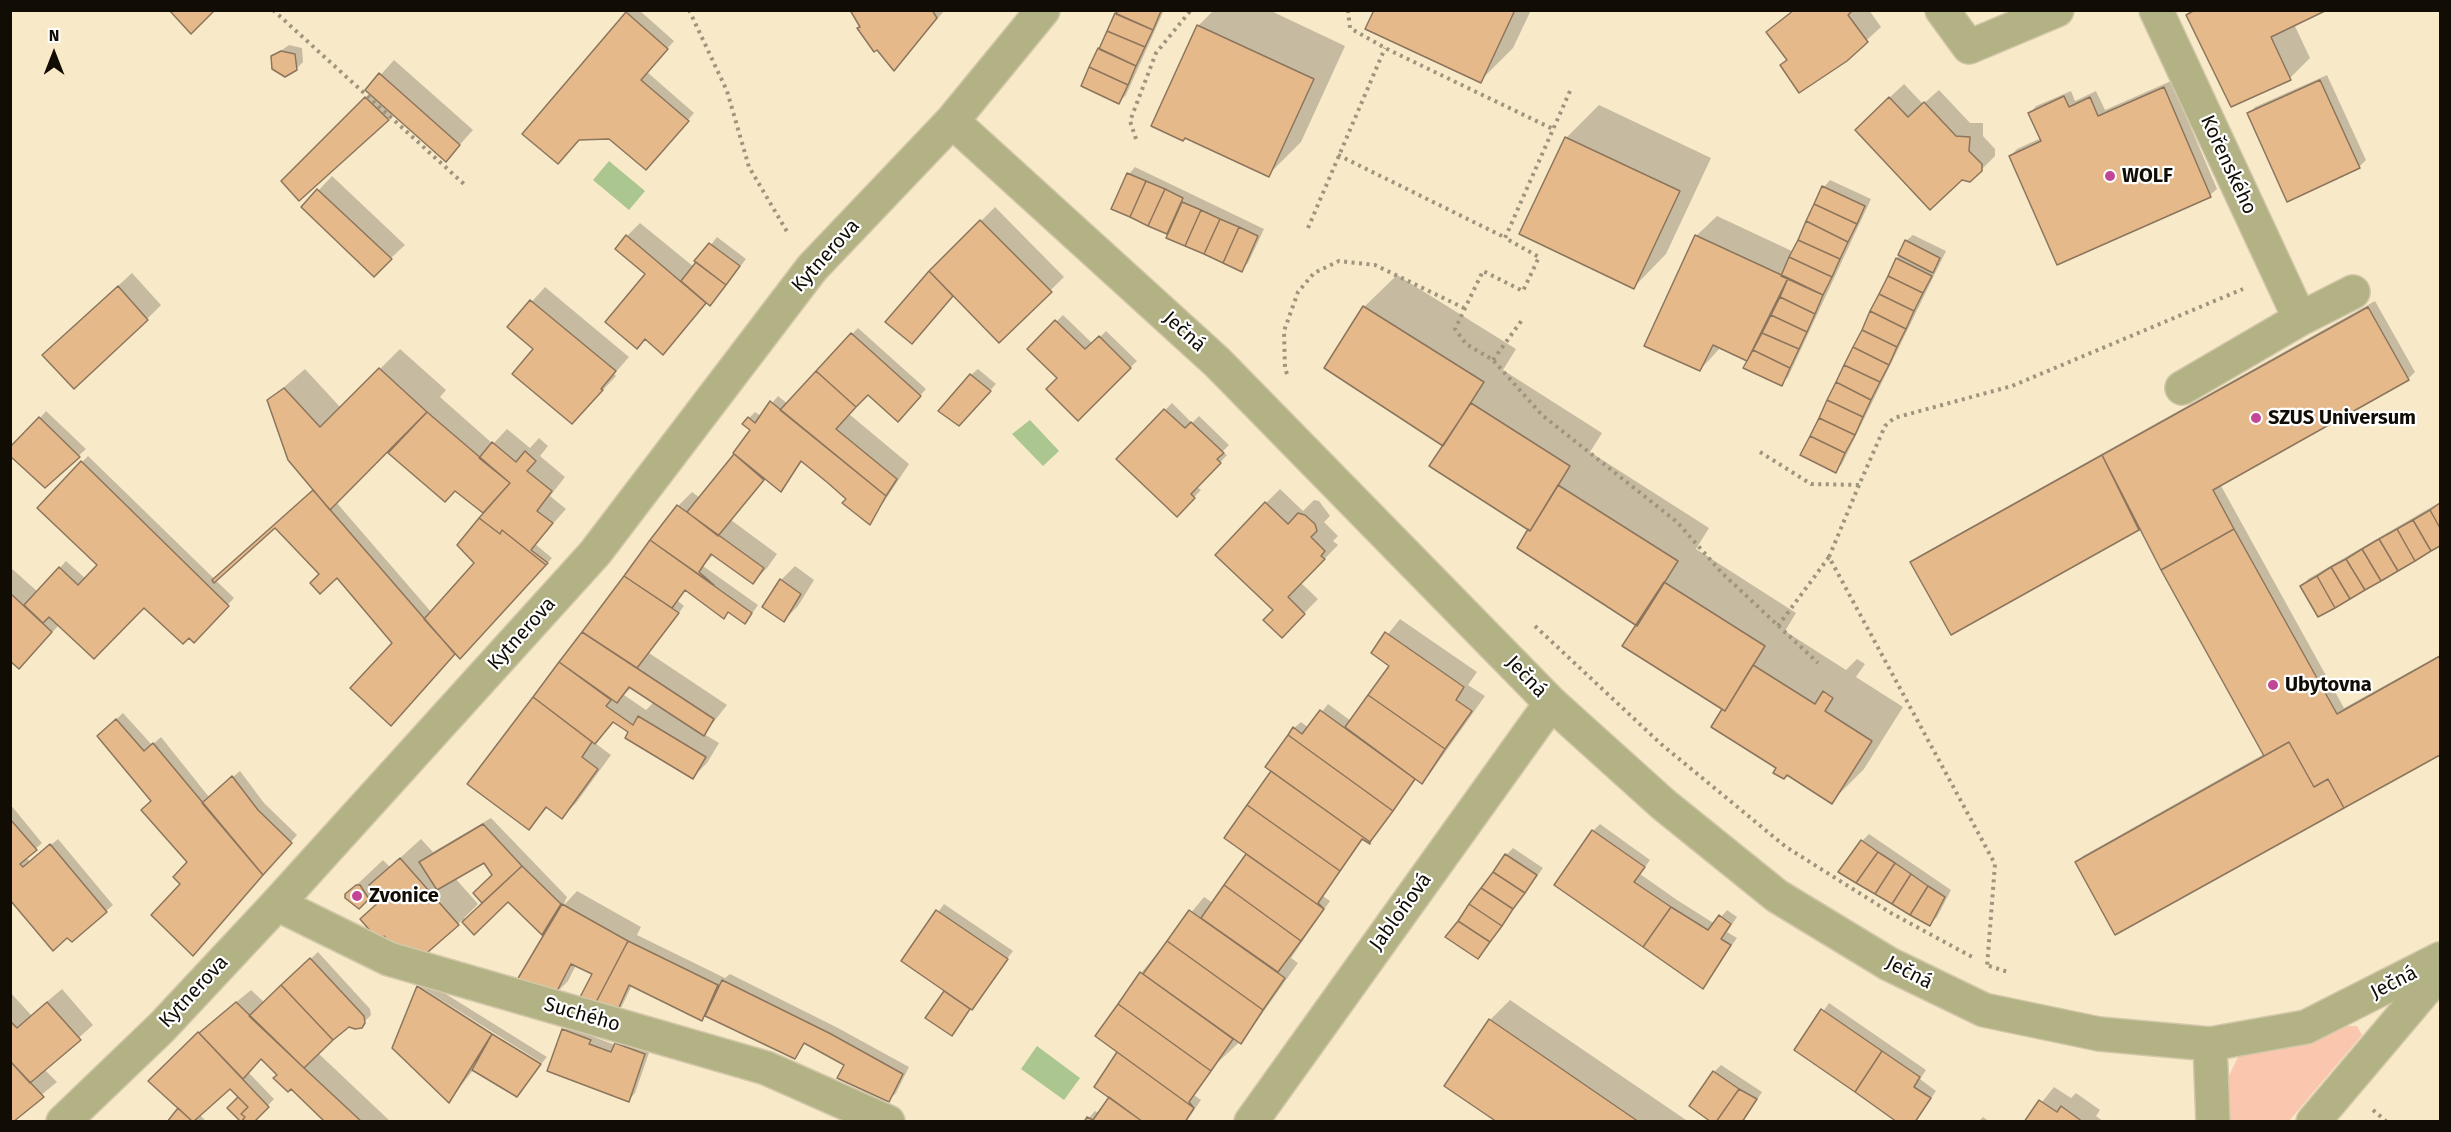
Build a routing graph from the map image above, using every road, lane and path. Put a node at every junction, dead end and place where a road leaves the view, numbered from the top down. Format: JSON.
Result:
{"nodes":[{"id":1,"x":273,"y":10,"type":"edge"},
{"id":2,"x":689,"y":10,"type":"edge"},
{"id":3,"x":1043,"y":10,"type":"edge"},
{"id":4,"x":1191,"y":10,"type":"edge"},
{"id":5,"x":1348,"y":10,"type":"edge"},
{"id":6,"x":1942,"y":10,"type":"edge"},
{"id":7,"x":2057,"y":10,"type":"edge"},
{"id":8,"x":2156,"y":10,"type":"edge"},
{"id":9,"x":1385,"y":48,"type":"junction"},
{"id":10,"x":1570,"y":91,"type":"dead end"},
{"id":11,"x":952,"y":121,"type":"junction"},
{"id":12,"x":1553,"y":129,"type":"junction"},
{"id":13,"x":1136,"y":139,"type":"dead end"},
{"id":14,"x":1338,"y":155,"type":"junction"},
{"id":15,"x":464,"y":184,"type":"dead end"},
{"id":16,"x":1308,"y":228,"type":"dead end"},
{"id":17,"x":1504,"y":238,"type":"junction"},
{"id":18,"x":812,"y":268,"type":"junction"},
{"id":19,"x":2279,"y":273,"type":"junction"},
{"id":20,"x":2353,"y":292,"type":"dead end"},
{"id":21,"x":1464,"y":308,"type":"junction"},
{"id":22,"x":2300,"y":319,"type":"junction"},
{"id":23,"x":1522,"y":320,"type":"dead end"},
{"id":24,"x":1493,"y":360,"type":"junction"},
{"id":25,"x":1290,"y":379,"type":"dead end"},
{"id":26,"x":2181,"y":388,"type":"dead end"},
{"id":27,"x":1760,"y":452,"type":"dead end"},
{"id":28,"x":1859,"y":485,"type":"junction"},
{"id":29,"x":1829,"y":557,"type":"junction"},
{"id":30,"x":1533,"y":624,"type":"dead end"},
{"id":31,"x":1778,"y":626,"type":"junction"},
{"id":32,"x":1818,"y":663,"type":"dead end"},
{"id":33,"x":1551,"y":703,"type":"junction"},
{"id":34,"x":277,"y":904,"type":"junction"},
{"id":35,"x":2440,"y":959,"type":"edge"},
{"id":36,"x":1988,"y":965,"type":"junction"},
{"id":37,"x":2010,"y":972,"type":"dead end"},
{"id":38,"x":2440,"y":972,"type":"edge"},
{"id":39,"x":1984,"y":1010,"type":"junction"},
{"id":40,"x":2210,"y":1044,"type":"junction"},
{"id":41,"x":63,"y":1122,"type":"edge"},
{"id":42,"x":888,"y":1122,"type":"edge"},
{"id":43,"x":1251,"y":1122,"type":"edge"},
{"id":44,"x":2213,"y":1122,"type":"edge"},
{"id":45,"x":2313,"y":1122,"type":"edge"}],
"edges":[{"from":1,"to":15,"type":"path"},
{"from":2,"to":18,"type":"path"},
{"from":3,"to":11,"type":"street","name":"Kytnerova"},
{"from":4,"to":13,"type":"path"},
{"from":5,"to":9,"type":"path"},
{"from":6,"to":7,"type":"street"},
{"from":8,"to":19,"type":"street","name":"Kořenského"},
{"from":9,"to":12,"type":"path"},
{"from":9,"to":14,"type":"path"},
{"from":10,"to":12,"type":"path"},
{"from":11,"to":18,"type":"street","name":"Kytnerova"},
{"from":11,"to":33,"type":"street","name":"Ječná"},
{"from":12,"to":17,"type":"path"},
{"from":14,"to":16,"type":"path"},
{"from":14,"to":17,"type":"path"},
{"from":17,"to":21,"type":"path"},
{"from":18,"to":34,"type":"street","name":"Kytnerova"},
{"from":19,"to":22,"type":"street","name":"Kořenského"},
{"from":19,"to":28,"type":"path"},
{"from":20,"to":22,"type":"street"},
{"from":21,"to":24,"type":"path"},
{"from":21,"to":25,"type":"path"},
{"from":22,"to":26,"type":"street"},
{"from":23,"to":24,"type":"path"},
{"from":24,"to":31,"type":"path"},
{"from":27,"to":28,"type":"path"},
{"from":28,"to":29,"type":"path"},
{"from":29,"to":31,"type":"path"},
{"from":29,"to":36,"type":"path"},
{"from":30,"to":36,"type":"path"},
{"from":31,"to":32,"type":"path"},
{"from":33,"to":39,"type":"street","name":"Ječná"},
{"from":33,"to":43,"type":"street","name":"Jabloňová"},
{"from":34,"to":41,"type":"street","name":"Kytnerova"},
{"from":34,"to":42,"type":"street","name":"Suchého"},
{"from":35,"to":40,"type":"street","name":"Ječná"},
{"from":36,"to":37,"type":"path"},
{"from":36,"to":39,"type":"path"},
{"from":38,"to":45,"type":"street","name":"Ječná"},
{"from":39,"to":40,"type":"street","name":"Ječná"},
{"from":40,"to":44,"type":"street"}]}
